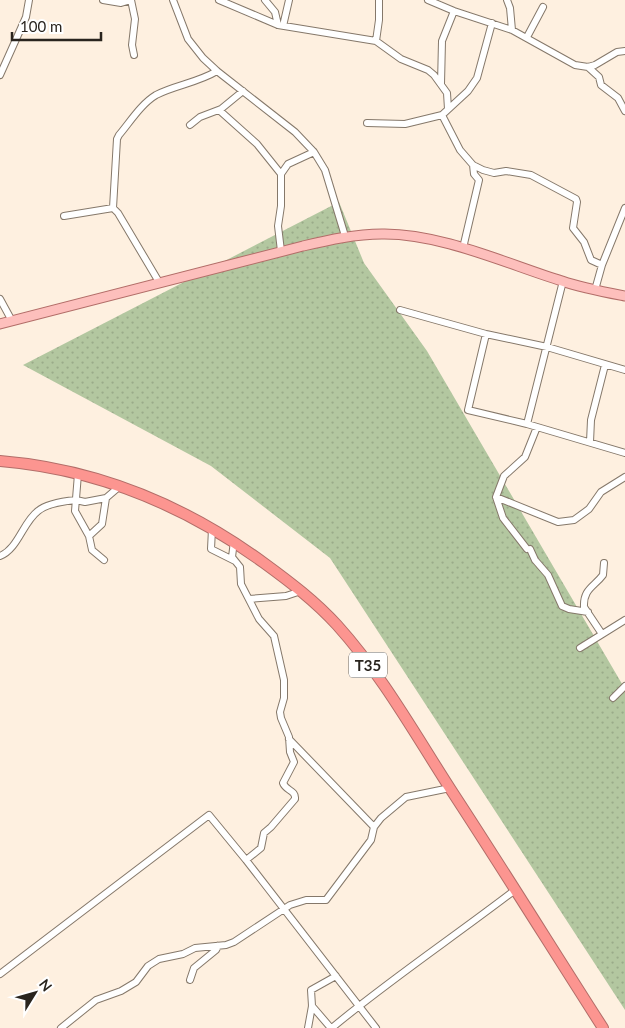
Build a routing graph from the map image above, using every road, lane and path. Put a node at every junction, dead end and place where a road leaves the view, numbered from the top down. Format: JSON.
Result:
{"nodes":[{"id":1,"x":29,"y":0,"type":"edge"},
{"id":2,"x":102,"y":0,"type":"edge"},
{"id":3,"x":131,"y":0,"type":"edge"},
{"id":4,"x":173,"y":0,"type":"edge"},
{"id":5,"x":219,"y":0,"type":"edge"},
{"id":6,"x":265,"y":0,"type":"edge"},
{"id":7,"x":289,"y":0,"type":"edge"},
{"id":8,"x":379,"y":0,"type":"edge"},
{"id":9,"x":428,"y":0,"type":"edge"},
{"id":10,"x":507,"y":0,"type":"edge"},
{"id":11,"x":544,"y":7,"type":"dead end"},
{"id":12,"x":454,"y":11,"type":"junction"},
{"id":13,"x":492,"y":23,"type":"junction"},
{"id":14,"x":280,"y":25,"type":"junction"},
{"id":15,"x":512,"y":30,"type":"junction"},
{"id":16,"x":527,"y":37,"type":"junction"},
{"id":17,"x":376,"y":41,"type":"junction"},
{"id":18,"x":625,"y":51,"type":"edge"},
{"id":19,"x":134,"y":55,"type":"dead end"},
{"id":20,"x":588,"y":67,"type":"junction"},
{"id":21,"x":217,"y":71,"type":"junction"},
{"id":22,"x":0,"y":75,"type":"edge"},
{"id":23,"x":441,"y":84,"type":"junction"},
{"id":24,"x":243,"y":91,"type":"junction"},
{"id":25,"x":448,"y":109,"type":"junction"},
{"id":26,"x":220,"y":110,"type":"junction"},
{"id":27,"x":625,"y":111,"type":"edge"},
{"id":28,"x":442,"y":115,"type":"junction"},
{"id":29,"x":367,"y":123,"type":"dead end"},
{"id":30,"x":190,"y":125,"type":"dead end"},
{"id":31,"x":314,"y":152,"type":"junction"},
{"id":32,"x":473,"y":165,"type":"junction"},
{"id":33,"x":281,"y":174,"type":"junction"},
{"id":34,"x":113,"y":208,"type":"junction"},
{"id":35,"x":625,"y":209,"type":"edge"},
{"id":36,"x":64,"y":216,"type":"dead end"},
{"id":37,"x":346,"y":236,"type":"junction"},
{"id":38,"x":464,"y":248,"type":"junction"},
{"id":39,"x":280,"y":251,"type":"junction"},
{"id":40,"x":602,"y":265,"type":"junction"},
{"id":41,"x":563,"y":281,"type":"junction"},
{"id":42,"x":159,"y":282,"type":"junction"},
{"id":43,"x":596,"y":290,"type":"junction"},
{"id":44,"x":625,"y":296,"type":"edge"},
{"id":45,"x":0,"y":299,"type":"edge"},
{"id":46,"x":400,"y":310,"type":"dead end"},
{"id":47,"x":12,"y":321,"type":"junction"},
{"id":48,"x":0,"y":324,"type":"edge"},
{"id":49,"x":486,"y":334,"type":"junction"},
{"id":50,"x":547,"y":347,"type":"junction"},
{"id":51,"x":605,"y":365,"type":"junction"},
{"id":52,"x":625,"y":370,"type":"edge"},
{"id":53,"x":527,"y":424,"type":"junction"},
{"id":54,"x":537,"y":427,"type":"junction"},
{"id":55,"x":590,"y":442,"type":"junction"},
{"id":56,"x":625,"y":453,"type":"edge"},
{"id":57,"x":0,"y":461,"type":"edge"},
{"id":58,"x":78,"y":474,"type":"junction"},
{"id":59,"x":625,"y":477,"type":"edge"},
{"id":60,"x":120,"y":486,"type":"junction"},
{"id":61,"x":496,"y":497,"type":"junction"},
{"id":62,"x":106,"y":498,"type":"junction"},
{"id":63,"x":76,"y":500,"type":"junction"},
{"id":64,"x":212,"y":529,"type":"junction"},
{"id":65,"x":89,"y":536,"type":"junction"},
{"id":66,"x":234,"y":541,"type":"junction"},
{"id":67,"x":0,"y":556,"type":"edge"},
{"id":68,"x":104,"y":560,"type":"dead end"},
{"id":69,"x":235,"y":561,"type":"junction"},
{"id":70,"x":604,"y":563,"type":"dead end"},
{"id":71,"x":302,"y":590,"type":"junction"},
{"id":72,"x":249,"y":599,"type":"junction"},
{"id":73,"x":588,"y":612,"type":"junction"},
{"id":74,"x":625,"y":620,"type":"edge"},
{"id":75,"x":602,"y":634,"type":"junction"},
{"id":76,"x":580,"y":648,"type":"dead end"},
{"id":77,"x":625,"y":686,"type":"edge"},
{"id":78,"x":613,"y":698,"type":"dead end"},
{"id":79,"x":290,"y":739,"type":"junction"},
{"id":80,"x":450,"y":788,"type":"junction"},
{"id":81,"x":374,"y":827,"type":"junction"},
{"id":82,"x":246,"y":860,"type":"junction"},
{"id":83,"x":515,"y":890,"type":"junction"},
{"id":84,"x":284,"y":909,"type":"junction"},
{"id":85,"x":218,"y":946,"type":"junction"},
{"id":86,"x":0,"y":974,"type":"edge"},
{"id":87,"x":336,"y":976,"type":"junction"},
{"id":88,"x":190,"y":980,"type":"dead end"},
{"id":89,"x":312,"y":1006,"type":"junction"},
{"id":90,"x":358,"y":1006,"type":"junction"},
{"id":91,"x":61,"y":1028,"type":"edge"},
{"id":92,"x":308,"y":1028,"type":"edge"},
{"id":93,"x":376,"y":1028,"type":"edge"},
{"id":94,"x":603,"y":1028,"type":"edge"}],
"edges":[{"from":1,"to":22,"type":"street"},
{"from":2,"to":3,"type":"street"},
{"from":3,"to":19,"type":"street"},
{"from":4,"to":21,"type":"street"},
{"from":5,"to":14,"type":"street"},
{"from":6,"to":14,"type":"street"},
{"from":7,"to":14,"type":"street"},
{"from":8,"to":17,"type":"street"},
{"from":9,"to":12,"type":"street"},
{"from":10,"to":15,"type":"street"},
{"from":11,"to":16,"type":"street"},
{"from":12,"to":13,"type":"street"},
{"from":12,"to":23,"type":"street"},
{"from":13,"to":15,"type":"street"},
{"from":13,"to":25,"type":"street"},
{"from":14,"to":17,"type":"street"},
{"from":15,"to":16,"type":"street"},
{"from":16,"to":20,"type":"street"},
{"from":17,"to":23,"type":"street"},
{"from":18,"to":20,"type":"street"},
{"from":20,"to":27,"type":"street"},
{"from":21,"to":24,"type":"street"},
{"from":21,"to":34,"type":"street"},
{"from":23,"to":25,"type":"street"},
{"from":24,"to":26,"type":"street"},
{"from":24,"to":31,"type":"street"},
{"from":25,"to":28,"type":"street"},
{"from":26,"to":30,"type":"street"},
{"from":26,"to":33,"type":"street"},
{"from":28,"to":29,"type":"street"},
{"from":28,"to":32,"type":"street"},
{"from":31,"to":33,"type":"street"},
{"from":31,"to":37,"type":"street"},
{"from":32,"to":38,"type":"street"},
{"from":32,"to":40,"type":"street"},
{"from":33,"to":39,"type":"street"},
{"from":34,"to":36,"type":"street"},
{"from":34,"to":42,"type":"street"},
{"from":35,"to":40,"type":"street"},
{"from":37,"to":38,"type":"main road"},
{"from":37,"to":39,"type":"main road"},
{"from":38,"to":41,"type":"main road"},
{"from":39,"to":42,"type":"main road"},
{"from":40,"to":43,"type":"street"},
{"from":41,"to":43,"type":"main road"},
{"from":41,"to":50,"type":"street"},
{"from":42,"to":47,"type":"main road"},
{"from":43,"to":44,"type":"main road"},
{"from":45,"to":47,"type":"street"},
{"from":46,"to":49,"type":"street"},
{"from":47,"to":48,"type":"main road"},
{"from":49,"to":50,"type":"street"},
{"from":49,"to":53,"type":"street"},
{"from":50,"to":51,"type":"street"},
{"from":50,"to":53,"type":"street"},
{"from":51,"to":52,"type":"street"},
{"from":51,"to":55,"type":"street"},
{"from":53,"to":54,"type":"street"},
{"from":54,"to":55,"type":"street"},
{"from":54,"to":61,"type":"street"},
{"from":55,"to":56,"type":"street"},
{"from":57,"to":58,"type":"highway","number":"T35"},
{"from":58,"to":60,"type":"highway","number":"T35"},
{"from":58,"to":63,"type":"street"},
{"from":59,"to":61,"type":"street"},
{"from":60,"to":62,"type":"street"},
{"from":60,"to":64,"type":"highway","number":"T35"},
{"from":61,"to":73,"type":"street"},
{"from":62,"to":63,"type":"street"},
{"from":62,"to":65,"type":"street"},
{"from":63,"to":65,"type":"street"},
{"from":63,"to":67,"type":"street"},
{"from":64,"to":66,"type":"highway","number":"T35"},
{"from":64,"to":69,"type":"street"},
{"from":65,"to":68,"type":"street"},
{"from":66,"to":69,"type":"street"},
{"from":66,"to":71,"type":"highway","number":"T35"},
{"from":69,"to":72,"type":"street"},
{"from":70,"to":73,"type":"street"},
{"from":71,"to":72,"type":"street"},
{"from":71,"to":80,"type":"highway","number":"T35"},
{"from":72,"to":79,"type":"street"},
{"from":73,"to":75,"type":"street"},
{"from":74,"to":75,"type":"street"},
{"from":75,"to":76,"type":"street"},
{"from":77,"to":78,"type":"street"},
{"from":79,"to":81,"type":"street"},
{"from":79,"to":82,"type":"street"},
{"from":80,"to":81,"type":"street"},
{"from":80,"to":83,"type":"highway","number":"T35"},
{"from":81,"to":84,"type":"street"},
{"from":82,"to":84,"type":"street"},
{"from":82,"to":86,"type":"street"},
{"from":83,"to":90,"type":"street"},
{"from":83,"to":94,"type":"highway","number":"T35"},
{"from":84,"to":85,"type":"street"},
{"from":84,"to":87,"type":"street"},
{"from":85,"to":88,"type":"street"},
{"from":85,"to":91,"type":"street"},
{"from":87,"to":89,"type":"street"},
{"from":87,"to":90,"type":"street"},
{"from":89,"to":90,"type":"street"},
{"from":89,"to":92,"type":"street"},
{"from":90,"to":93,"type":"street"}]}
